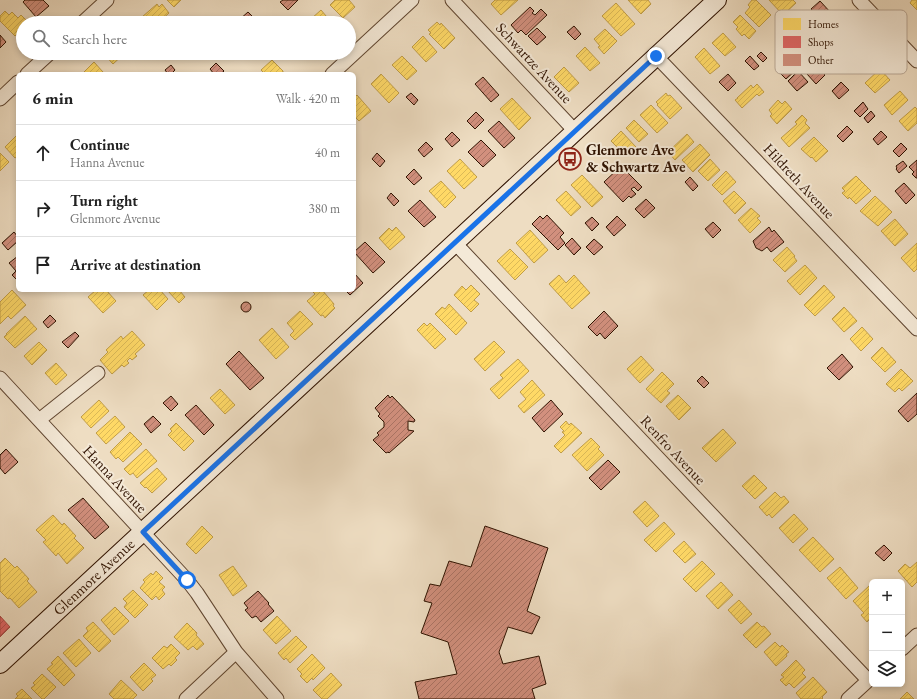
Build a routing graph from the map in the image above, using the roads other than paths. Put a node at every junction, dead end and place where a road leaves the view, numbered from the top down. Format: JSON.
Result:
{"nodes":[{"id":1,"x":107,"y":0,"type":"edge"},
{"id":2,"x":412,"y":0,"type":"edge"},
{"id":3,"x":452,"y":0,"type":"edge"},
{"id":4,"x":716,"y":0,"type":"edge"},
{"id":5,"x":860,"y":0,"type":"edge"},
{"id":6,"x":869,"y":10,"type":"edge"},
{"id":7,"x":90,"y":16,"type":"edge"},
{"id":8,"x":907,"y":50,"type":"edge"},
{"id":9,"x":356,"y":52,"type":"edge"},
{"id":10,"x":656,"y":56,"type":"junction"},
{"id":11,"x":42,"y":60,"type":"edge"},
{"id":12,"x":347,"y":60,"type":"edge"},
{"id":13,"x":917,"y":61,"type":"edge"},
{"id":14,"x":29,"y":72,"type":"edge"},
{"id":15,"x":334,"y":72,"type":"edge"},
{"id":16,"x":16,"y":84,"type":"edge"},
{"id":17,"x":0,"y":99,"type":"edge"},
{"id":18,"x":575,"y":131,"type":"junction"},
{"id":19,"x":455,"y":242,"type":"junction"},
{"id":20,"x":917,"y":329,"type":"edge"},
{"id":21,"x":98,"y":373,"type":"dead end"},
{"id":22,"x":0,"y":378,"type":"edge"},
{"id":23,"x":39,"y":420,"type":"junction"},
{"id":24,"x":143,"y":532,"type":"junction"},
{"id":25,"x":917,"y":635,"type":"edge"},
{"id":26,"x":905,"y":646,"type":"edge"},
{"id":27,"x":236,"y":652,"type":"junction"},
{"id":28,"x":0,"y":664,"type":"edge"},
{"id":29,"x":869,"y":677,"type":"edge"},
{"id":30,"x":869,"y":679,"type":"edge"},
{"id":31,"x":186,"y":699,"type":"edge"},
{"id":32,"x":277,"y":699,"type":"edge"},
{"id":33,"x":848,"y":699,"type":"edge"}],
"edges":[{"from":1,"to":7,"type":"street"},
{"from":2,"to":9,"type":"street"},
{"from":3,"to":18,"type":"street","name":"Schwartze Avenue"},
{"from":4,"to":10,"type":"street","name":"Glenmore Avenue"},
{"from":5,"to":6,"type":"street"},
{"from":8,"to":13,"type":"street"},
{"from":10,"to":18,"type":"street","name":"Glenmore Avenue"},
{"from":10,"to":20,"type":"street","name":"Hildreth Avenue"},
{"from":11,"to":14,"type":"street"},
{"from":12,"to":15,"type":"street"},
{"from":16,"to":17,"type":"street"},
{"from":18,"to":19,"type":"street","name":"Glenmore Avenue"},
{"from":19,"to":24,"type":"street","name":"Glenmore Avenue"},
{"from":19,"to":29,"type":"street","name":"Renfro Avenue"},
{"from":21,"to":23,"type":"street"},
{"from":22,"to":23,"type":"street","name":"Hanna Avenue"},
{"from":23,"to":24,"type":"street","name":"Hanna Avenue"},
{"from":24,"to":27,"type":"street","name":"Hanna Avenue"},
{"from":24,"to":28,"type":"street","name":"Glenmore Avenue"},
{"from":25,"to":26,"type":"street"},
{"from":27,"to":31,"type":"street"},
{"from":27,"to":32,"type":"street","name":"Hanna Avenue"},
{"from":30,"to":33,"type":"street"}]}
